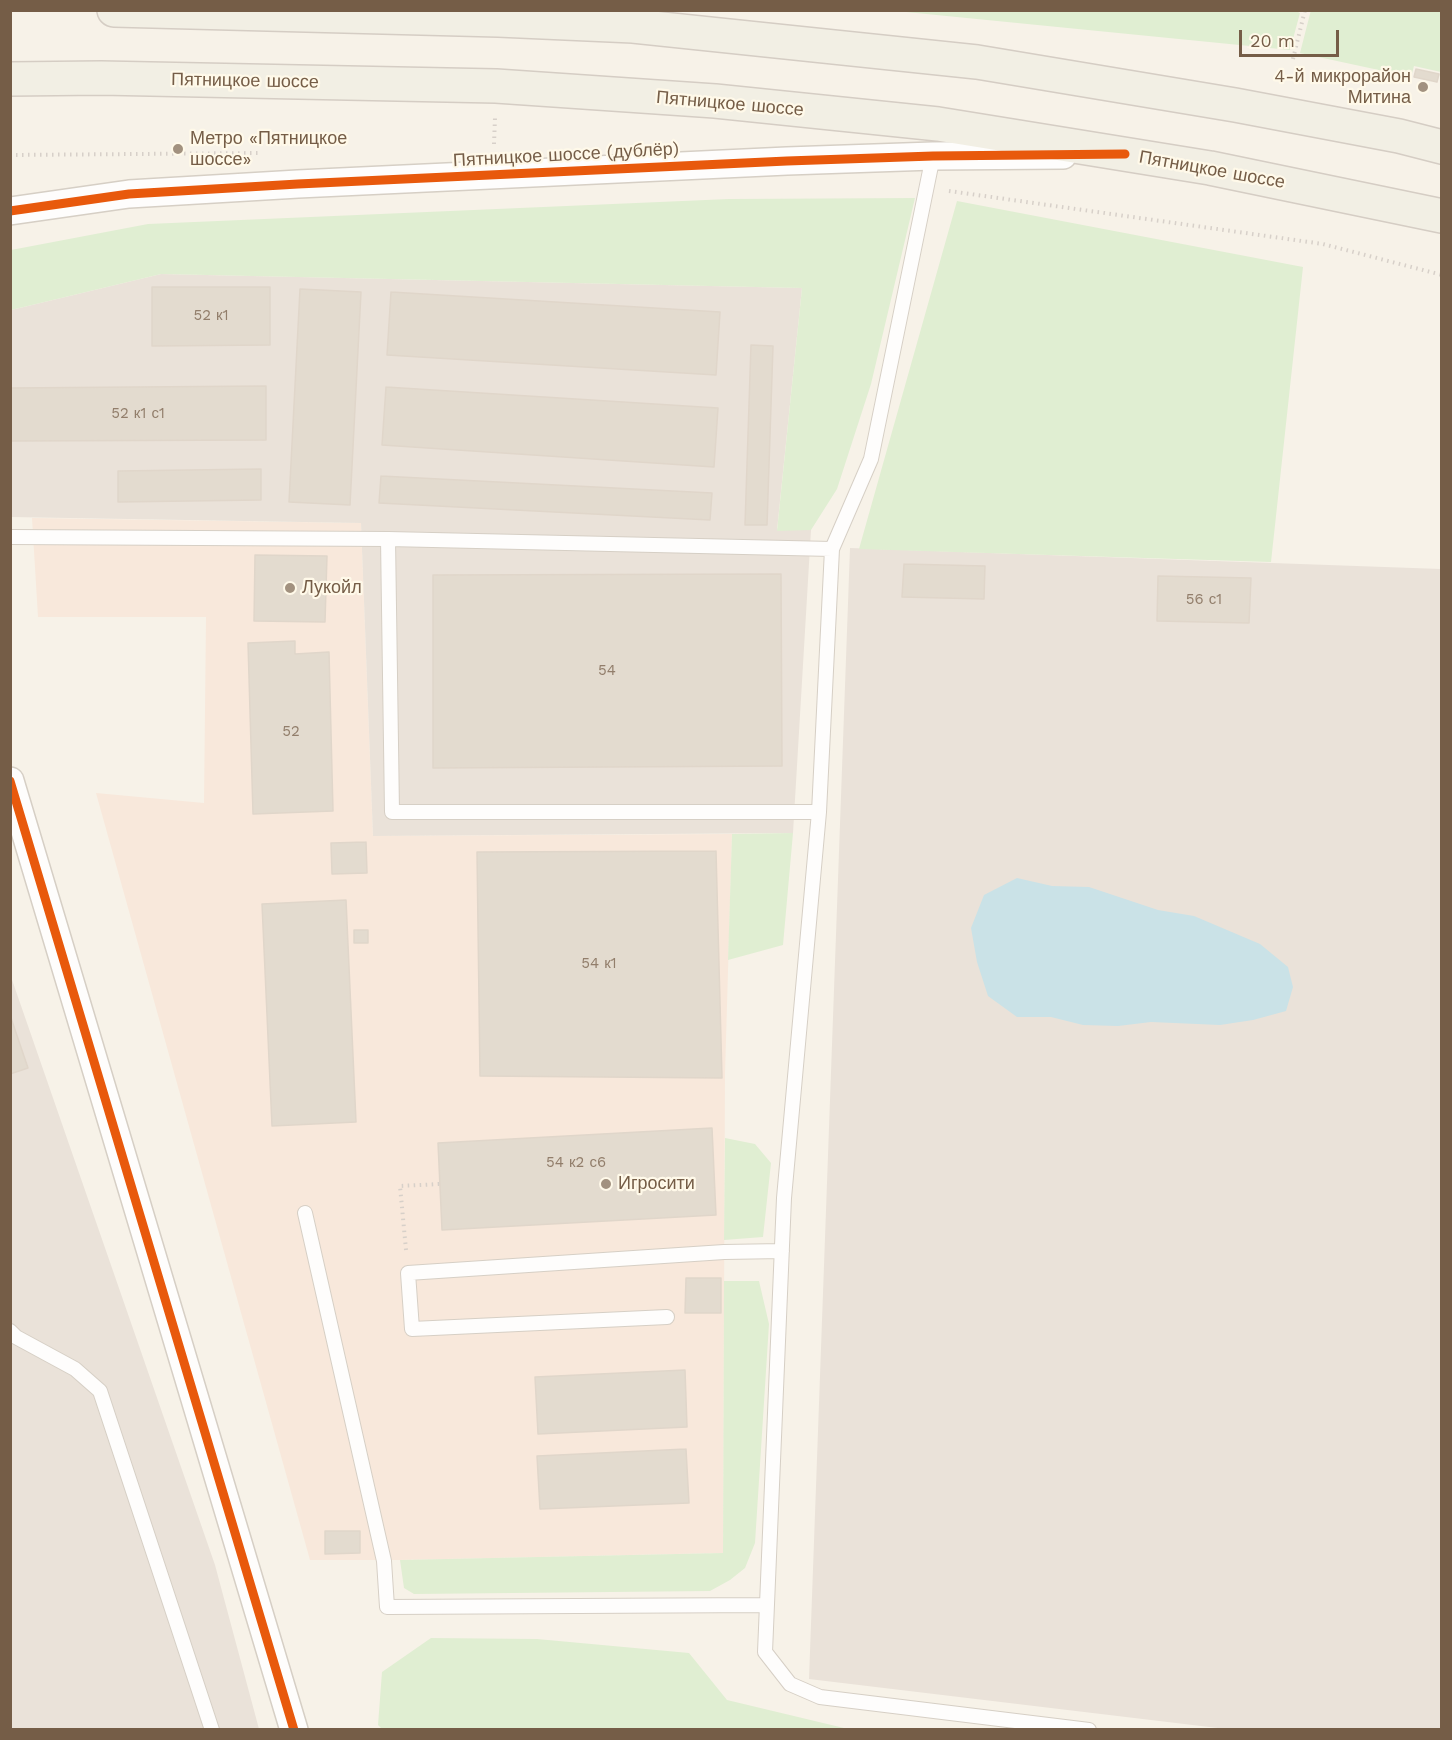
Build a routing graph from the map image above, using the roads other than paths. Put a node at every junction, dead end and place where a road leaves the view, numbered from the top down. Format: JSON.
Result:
{"nodes":[{"id":1,"x":114,"y":10,"type":"edge"},
{"id":2,"x":10,"y":79,"type":"edge"},
{"id":3,"x":1442,"y":147,"type":"edge"},
{"id":4,"x":1125,"y":154,"type":"junction"},
{"id":5,"x":933,"y":156,"type":"junction"},
{"id":6,"x":10,"y":211,"type":"edge"},
{"id":7,"x":1442,"y":216,"type":"edge"},
{"id":8,"x":10,"y":537,"type":"edge"},
{"id":9,"x":388,"y":539,"type":"junction"},
{"id":10,"x":832,"y":549,"type":"junction"},
{"id":11,"x":10,"y":781,"type":"edge"},
{"id":12,"x":819,"y":812,"type":"junction"},
{"id":13,"x":305,"y":1213,"type":"dead end"},
{"id":14,"x":782,"y":1251,"type":"junction"},
{"id":15,"x":667,"y":1317,"type":"dead end"},
{"id":16,"x":12,"y":1338,"type":"edge"},
{"id":17,"x":767,"y":1605,"type":"junction"},
{"id":18,"x":212,"y":1730,"type":"edge"},
{"id":19,"x":294,"y":1730,"type":"edge"},
{"id":20,"x":1089,"y":1730,"type":"edge"}],
"edges":[{"from":1,"to":3,"type":"main road"},
{"from":2,"to":4,"type":"main road","name":"Пятницкое шоссе"},
{"from":4,"to":5,"type":"street","name":"Пятницкое шоссе (дублёр)"},
{"from":4,"to":7,"type":"main road","name":"Пятницкое шоссе"},
{"from":5,"to":6,"type":"street","name":"Пятницкое шоссе (дублёр)"},
{"from":5,"to":10,"type":"lane"},
{"from":8,"to":9,"type":"lane"},
{"from":9,"to":10,"type":"lane"},
{"from":9,"to":12,"type":"lane"},
{"from":10,"to":12,"type":"lane"},
{"from":11,"to":19,"type":"street"},
{"from":12,"to":14,"type":"lane"},
{"from":13,"to":17,"type":"lane"},
{"from":14,"to":15,"type":"lane"},
{"from":14,"to":17,"type":"lane"},
{"from":16,"to":18,"type":"lane"},
{"from":17,"to":20,"type":"lane"}]}
